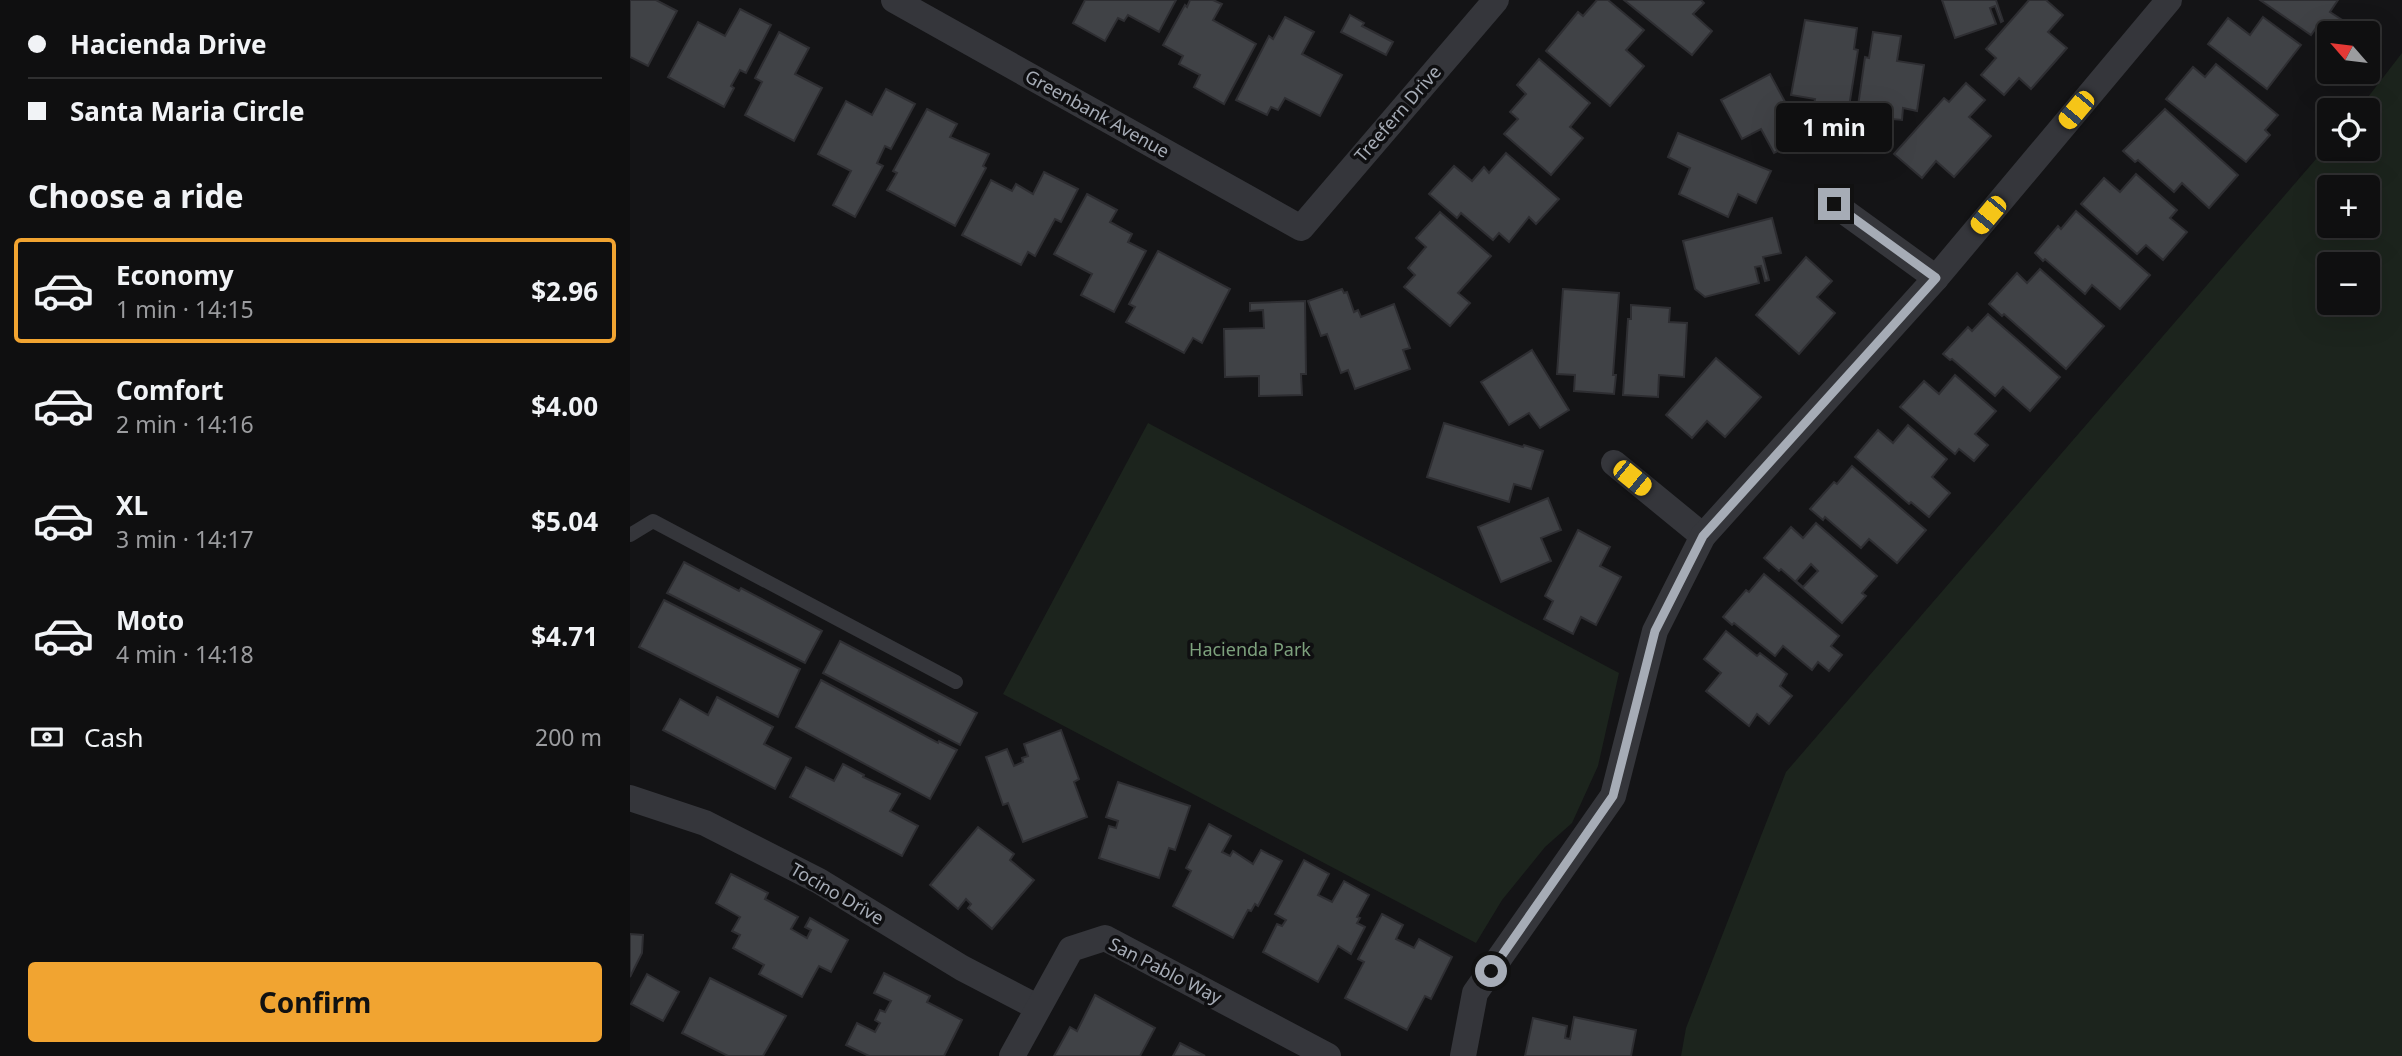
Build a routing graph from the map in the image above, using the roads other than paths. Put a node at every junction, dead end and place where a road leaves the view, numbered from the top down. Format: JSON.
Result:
{"nodes":[{"id":1,"x":894,"y":0,"type":"edge"},
{"id":2,"x":1496,"y":0,"type":"edge"},
{"id":3,"x":2163,"y":2,"type":"edge"},
{"id":4,"x":1834,"y":204,"type":"dead end"},
{"id":5,"x":1301,"y":228,"type":"joint"},
{"id":6,"x":1936,"y":278,"type":"junction"},
{"id":7,"x":1614,"y":463,"type":"dead end"},
{"id":8,"x":630,"y":535,"type":"edge"},
{"id":9,"x":1703,"y":536,"type":"junction"},
{"id":10,"x":956,"y":682,"type":"dead end"},
{"id":11,"x":630,"y":798,"type":"edge"},
{"id":12,"x":1037,"y":1007,"type":"junction"},
{"id":13,"x":1012,"y":1056,"type":"edge"},
{"id":14,"x":1328,"y":1056,"type":"edge"},
{"id":15,"x":1463,"y":1056,"type":"edge"}],
"edges":[{"from":1,"to":5,"type":"street","name":"Greenbank Avenue"},
{"from":2,"to":5,"type":"street","name":"Treefern Drive"},
{"from":3,"to":6,"type":"street"},
{"from":4,"to":6,"type":"street"},
{"from":6,"to":9,"type":"street"},
{"from":7,"to":9,"type":"street"},
{"from":8,"to":10,"type":"lane"},
{"from":9,"to":15,"type":"street"},
{"from":11,"to":12,"type":"street","name":"Tocino Drive"},
{"from":12,"to":13,"type":"street","name":"San Pablo Way"},
{"from":12,"to":14,"type":"street","name":"San Pablo Way"}]}
